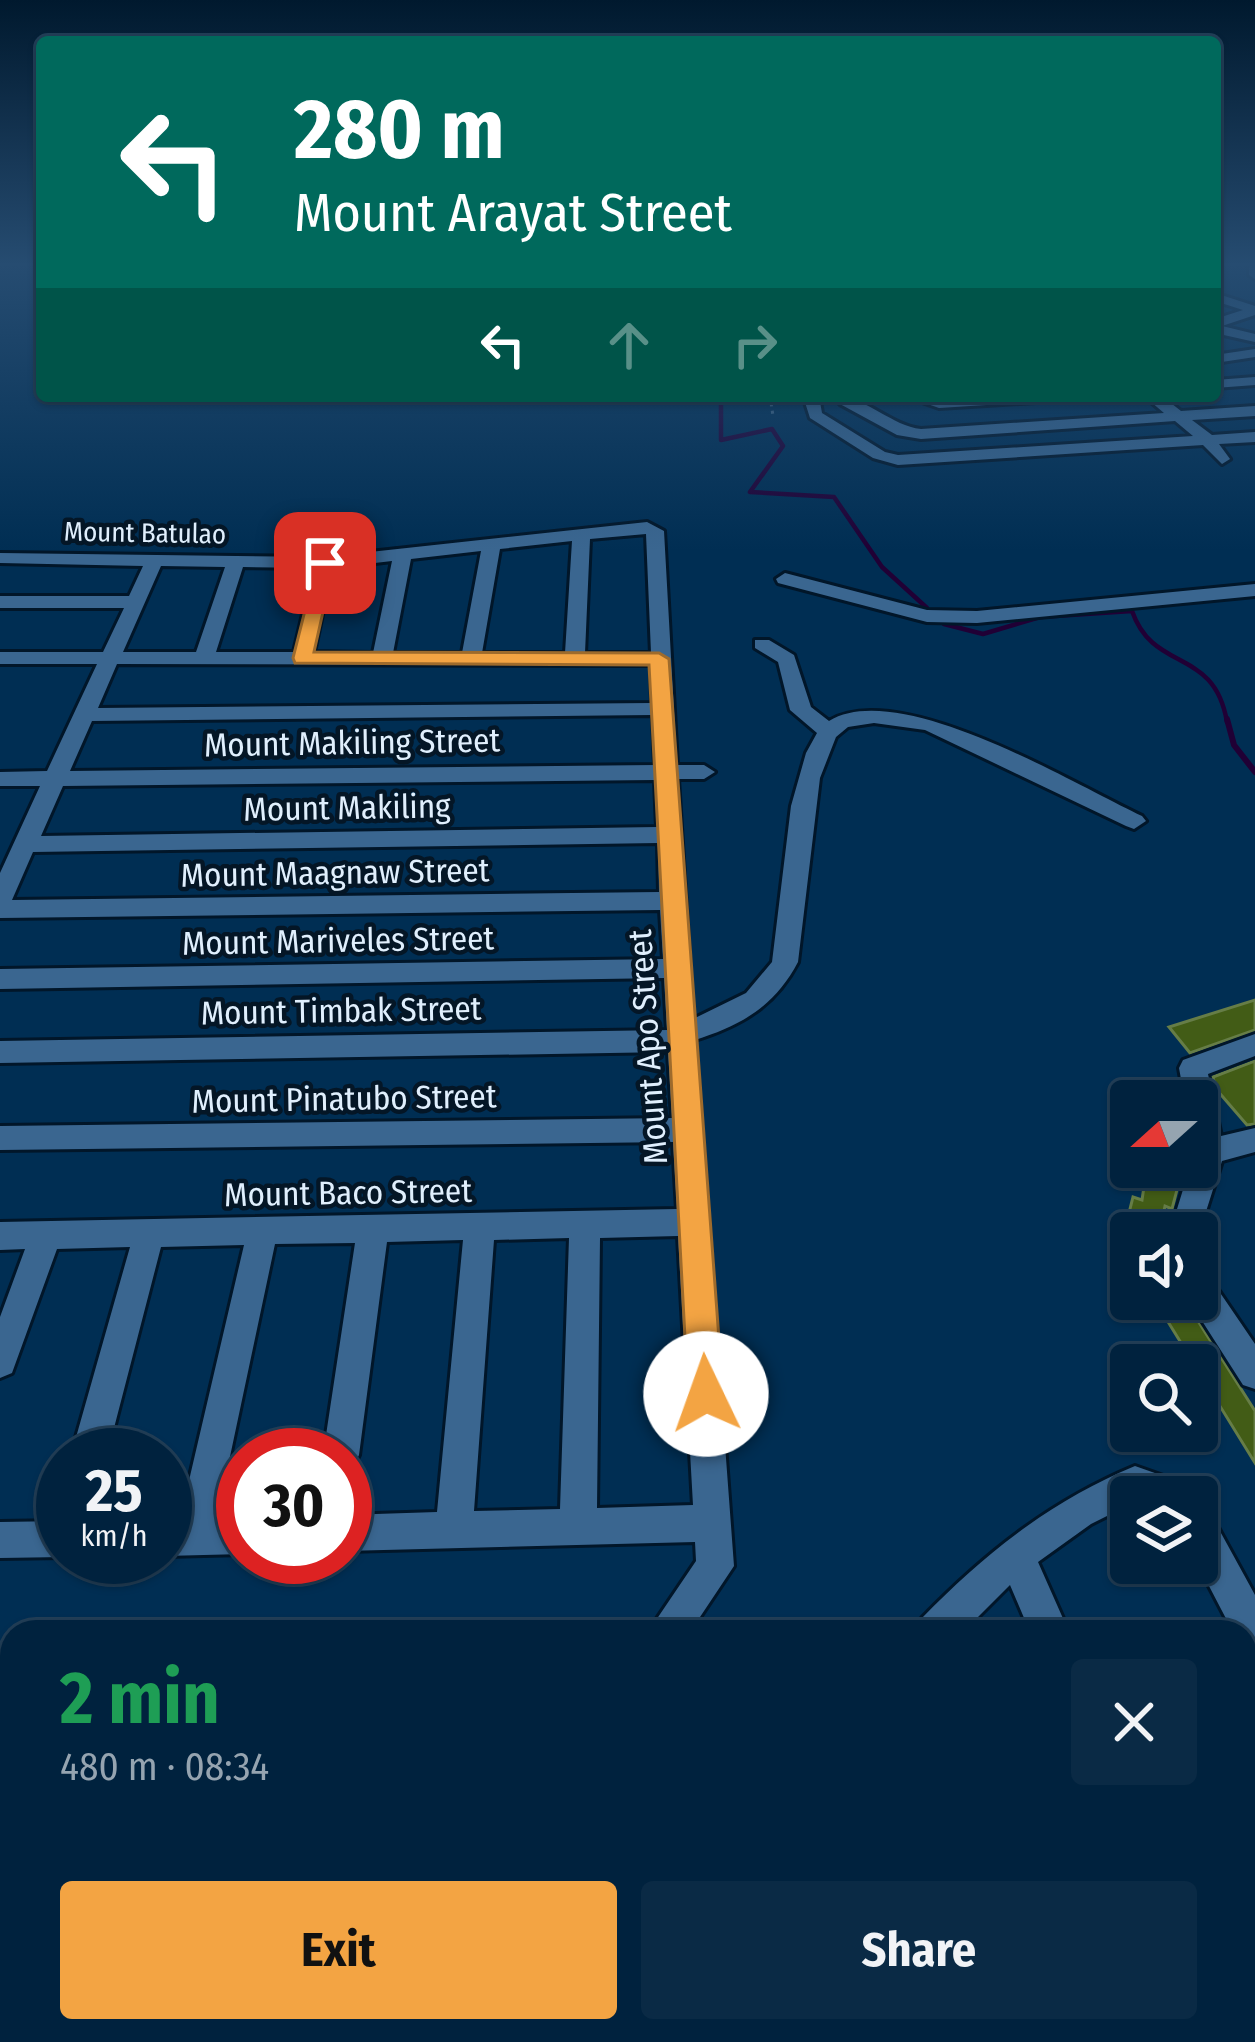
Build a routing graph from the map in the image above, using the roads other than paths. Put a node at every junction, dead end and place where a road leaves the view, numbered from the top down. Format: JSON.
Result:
{"nodes":[{"id":1,"x":1255,"y":381,"type":"edge"},
{"id":2,"x":1221,"y":384,"type":"edge"},
{"id":3,"x":812,"y":402,"type":"edge"},
{"id":4,"x":859,"y":402,"type":"edge"},
{"id":5,"x":1159,"y":402,"type":"edge"},
{"id":6,"x":1255,"y":411,"type":"edge"},
{"id":7,"x":1178,"y":418,"type":"junction"},
{"id":8,"x":1255,"y":437,"type":"edge"},
{"id":9,"x":1207,"y":440,"type":"junction"},
{"id":10,"x":1222,"y":459,"type":"dead end"},
{"id":11,"x":647,"y":527,"type":"joint"},
{"id":12,"x":581,"y":535,"type":"junction"},
{"id":13,"x":491,"y":547,"type":"junction"},
{"id":14,"x":0,"y":558,"type":"edge"},
{"id":15,"x":402,"y":558,"type":"junction"},
{"id":16,"x":155,"y":560,"type":"junction"},
{"id":17,"x":236,"y":560,"type":"junction"},
{"id":18,"x":325,"y":563,"type":"junction"},
{"id":19,"x":785,"y":579,"type":"dead end"},
{"id":20,"x":1255,"y":590,"type":"edge"},
{"id":21,"x":0,"y":602,"type":"edge"},
{"id":22,"x":136,"y":602,"type":"junction"},
{"id":23,"x":762,"y":644,"type":"dead end"},
{"id":24,"x":0,"y":658,"type":"edge"},
{"id":25,"x":110,"y":658,"type":"junction"},
{"id":26,"x":204,"y":658,"type":"junction"},
{"id":27,"x":303,"y":658,"type":"junction"},
{"id":28,"x":382,"y":658,"type":"junction"},
{"id":29,"x":472,"y":658,"type":"junction"},
{"id":30,"x":575,"y":659,"type":"junction"},
{"id":31,"x":659,"y":659,"type":"junction"},
{"id":32,"x":662,"y":710,"type":"junction"},
{"id":33,"x":84,"y":715,"type":"junction"},
{"id":34,"x":828,"y":731,"type":"junction"},
{"id":35,"x":665,"y":772,"type":"junction"},
{"id":36,"x":704,"y":772,"type":"dead end"},
{"id":37,"x":56,"y":778,"type":"junction"},
{"id":38,"x":0,"y":779,"type":"edge"},
{"id":39,"x":1134,"y":821,"type":"dead end"},
{"id":40,"x":669,"y":835,"type":"junction"},
{"id":41,"x":25,"y":844,"type":"junction"},
{"id":42,"x":0,"y":899,"type":"edge"},
{"id":43,"x":672,"y":901,"type":"junction"},
{"id":44,"x":0,"y":909,"type":"edge"},
{"id":45,"x":678,"y":968,"type":"junction"},
{"id":46,"x":0,"y":979,"type":"edge"},
{"id":47,"x":682,"y":1036,"type":"junction"},
{"id":48,"x":1255,"y":1045,"type":"edge"},
{"id":49,"x":0,"y":1052,"type":"edge"},
{"id":50,"x":1195,"y":1080,"type":"edge"},
{"id":51,"x":689,"y":1130,"type":"junction"},
{"id":52,"x":0,"y":1138,"type":"edge"},
{"id":53,"x":1255,"y":1140,"type":"edge"},
{"id":54,"x":1218,"y":1150,"type":"edge"},
{"id":55,"x":696,"y":1222,"type":"junction"},
{"id":56,"x":585,"y":1223,"type":"junction"},
{"id":57,"x":479,"y":1227,"type":"junction"},
{"id":58,"x":374,"y":1228,"type":"junction"},
{"id":59,"x":262,"y":1229,"type":"junction"},
{"id":60,"x":150,"y":1232,"type":"junction"},
{"id":61,"x":46,"y":1235,"type":"junction"},
{"id":62,"x":0,"y":1236,"type":"edge"},
{"id":63,"x":1218,"y":1309,"type":"edge"},
{"id":64,"x":1245,"y":1340,"type":"edge"},
{"id":65,"x":0,"y":1362,"type":"edge"},
{"id":66,"x":1255,"y":1373,"type":"edge"},
{"id":67,"x":96,"y":1428,"type":"edge"},
{"id":68,"x":345,"y":1428,"type":"edge"},
{"id":69,"x":192,"y":1490,"type":"edge"},
{"id":70,"x":1110,"y":1494,"type":"edge"},
{"id":71,"x":713,"y":1523,"type":"junction"},
{"id":72,"x":578,"y":1527,"type":"junction"},
{"id":73,"x":454,"y":1530,"type":"junction"},
{"id":74,"x":372,"y":1532,"type":"edge"},
{"id":75,"x":36,"y":1539,"type":"edge"},
{"id":76,"x":0,"y":1540,"type":"edge"},
{"id":77,"x":1016,"y":1555,"type":"junction"},
{"id":78,"x":1218,"y":1565,"type":"edge"},
{"id":79,"x":676,"y":1620,"type":"edge"},
{"id":80,"x":948,"y":1620,"type":"edge"},
{"id":81,"x":1045,"y":1620,"type":"edge"},
{"id":82,"x":1247,"y":1620,"type":"edge"}],
"edges":[{"from":1,"to":2,"type":"street"},
{"from":3,"to":9,"type":"street"},
{"from":4,"to":7,"type":"street"},
{"from":5,"to":7,"type":"street"},
{"from":6,"to":7,"type":"street"},
{"from":7,"to":9,"type":"street"},
{"from":8,"to":9,"type":"street"},
{"from":9,"to":10,"type":"street"},
{"from":11,"to":12,"type":"street","name":"Mount Batulao"},
{"from":11,"to":31,"type":"street","name":"Mount Apo Street"},
{"from":12,"to":13,"type":"street","name":"Mount Batulao"},
{"from":12,"to":30,"type":"street"},
{"from":13,"to":15,"type":"street","name":"Mount Batulao"},
{"from":13,"to":29,"type":"street"},
{"from":14,"to":16,"type":"street","name":"Mount Batulao"},
{"from":15,"to":18,"type":"street","name":"Mount Batulao"},
{"from":15,"to":28,"type":"street"},
{"from":16,"to":17,"type":"street","name":"Mount Batulao"},
{"from":16,"to":22,"type":"street"},
{"from":17,"to":18,"type":"street","name":"Mount Batulao"},
{"from":17,"to":26,"type":"street"},
{"from":18,"to":27,"type":"street"},
{"from":19,"to":20,"type":"street"},
{"from":21,"to":22,"type":"street"},
{"from":22,"to":25,"type":"street"},
{"from":23,"to":34,"type":"street"},
{"from":24,"to":25,"type":"street"},
{"from":25,"to":26,"type":"street"},
{"from":25,"to":33,"type":"street"},
{"from":26,"to":27,"type":"street"},
{"from":27,"to":28,"type":"street"},
{"from":28,"to":29,"type":"street"},
{"from":29,"to":30,"type":"street"},
{"from":30,"to":31,"type":"street"},
{"from":31,"to":32,"type":"street","name":"Mount Apo Street"},
{"from":32,"to":33,"type":"street"},
{"from":32,"to":35,"type":"street","name":"Mount Apo Street"},
{"from":33,"to":37,"type":"street"},
{"from":34,"to":39,"type":"street"},
{"from":34,"to":47,"type":"street","name":"Mount Timbak Street"},
{"from":35,"to":36,"type":"street","name":"Mount Makiling Street"},
{"from":35,"to":37,"type":"street","name":"Mount Makiling Street"},
{"from":35,"to":40,"type":"street","name":"Mount Apo Street"},
{"from":37,"to":38,"type":"street","name":"Mount Makiling Street"},
{"from":37,"to":41,"type":"street"},
{"from":40,"to":41,"type":"street","name":"Mount Makiling"},
{"from":40,"to":43,"type":"street","name":"Mount Apo Street"},
{"from":41,"to":42,"type":"street"},
{"from":43,"to":44,"type":"street","name":"Mount Maagnaw Street"},
{"from":43,"to":45,"type":"street","name":"Mount Apo Street"},
{"from":45,"to":46,"type":"street","name":"Mount Mariveles Street"},
{"from":45,"to":47,"type":"street","name":"Mount Apo Street"},
{"from":47,"to":49,"type":"street","name":"Mount Timbak Street"},
{"from":47,"to":51,"type":"street","name":"Mount Apo Street"},
{"from":48,"to":50,"type":"street"},
{"from":51,"to":52,"type":"street","name":"Mount Pinatubo Street"},
{"from":51,"to":55,"type":"street","name":"Mount Apo Street"},
{"from":53,"to":54,"type":"street"},
{"from":55,"to":56,"type":"street","name":"Mount Baco Street"},
{"from":55,"to":71,"type":"street","name":"Mount Apo Street"},
{"from":56,"to":57,"type":"street","name":"Mount Baco Street"},
{"from":56,"to":72,"type":"street"},
{"from":57,"to":58,"type":"street","name":"Mount Baco Street"},
{"from":57,"to":73,"type":"street"},
{"from":58,"to":59,"type":"street","name":"Mount Baco Street"},
{"from":58,"to":68,"type":"street"},
{"from":59,"to":60,"type":"street","name":"Mount Baco Street"},
{"from":59,"to":69,"type":"street"},
{"from":60,"to":61,"type":"street","name":"Mount Baco Street"},
{"from":60,"to":67,"type":"street"},
{"from":61,"to":62,"type":"street","name":"Mount Baco Street"},
{"from":61,"to":65,"type":"street"},
{"from":63,"to":64,"type":"street"},
{"from":64,"to":66,"type":"street"},
{"from":70,"to":77,"type":"street"},
{"from":71,"to":72,"type":"street"},
{"from":71,"to":79,"type":"street","name":"Mount Apo Street"},
{"from":72,"to":73,"type":"street"},
{"from":73,"to":74,"type":"street"},
{"from":75,"to":76,"type":"street"},
{"from":77,"to":80,"type":"street"},
{"from":77,"to":81,"type":"street"},
{"from":78,"to":82,"type":"street"}]}
